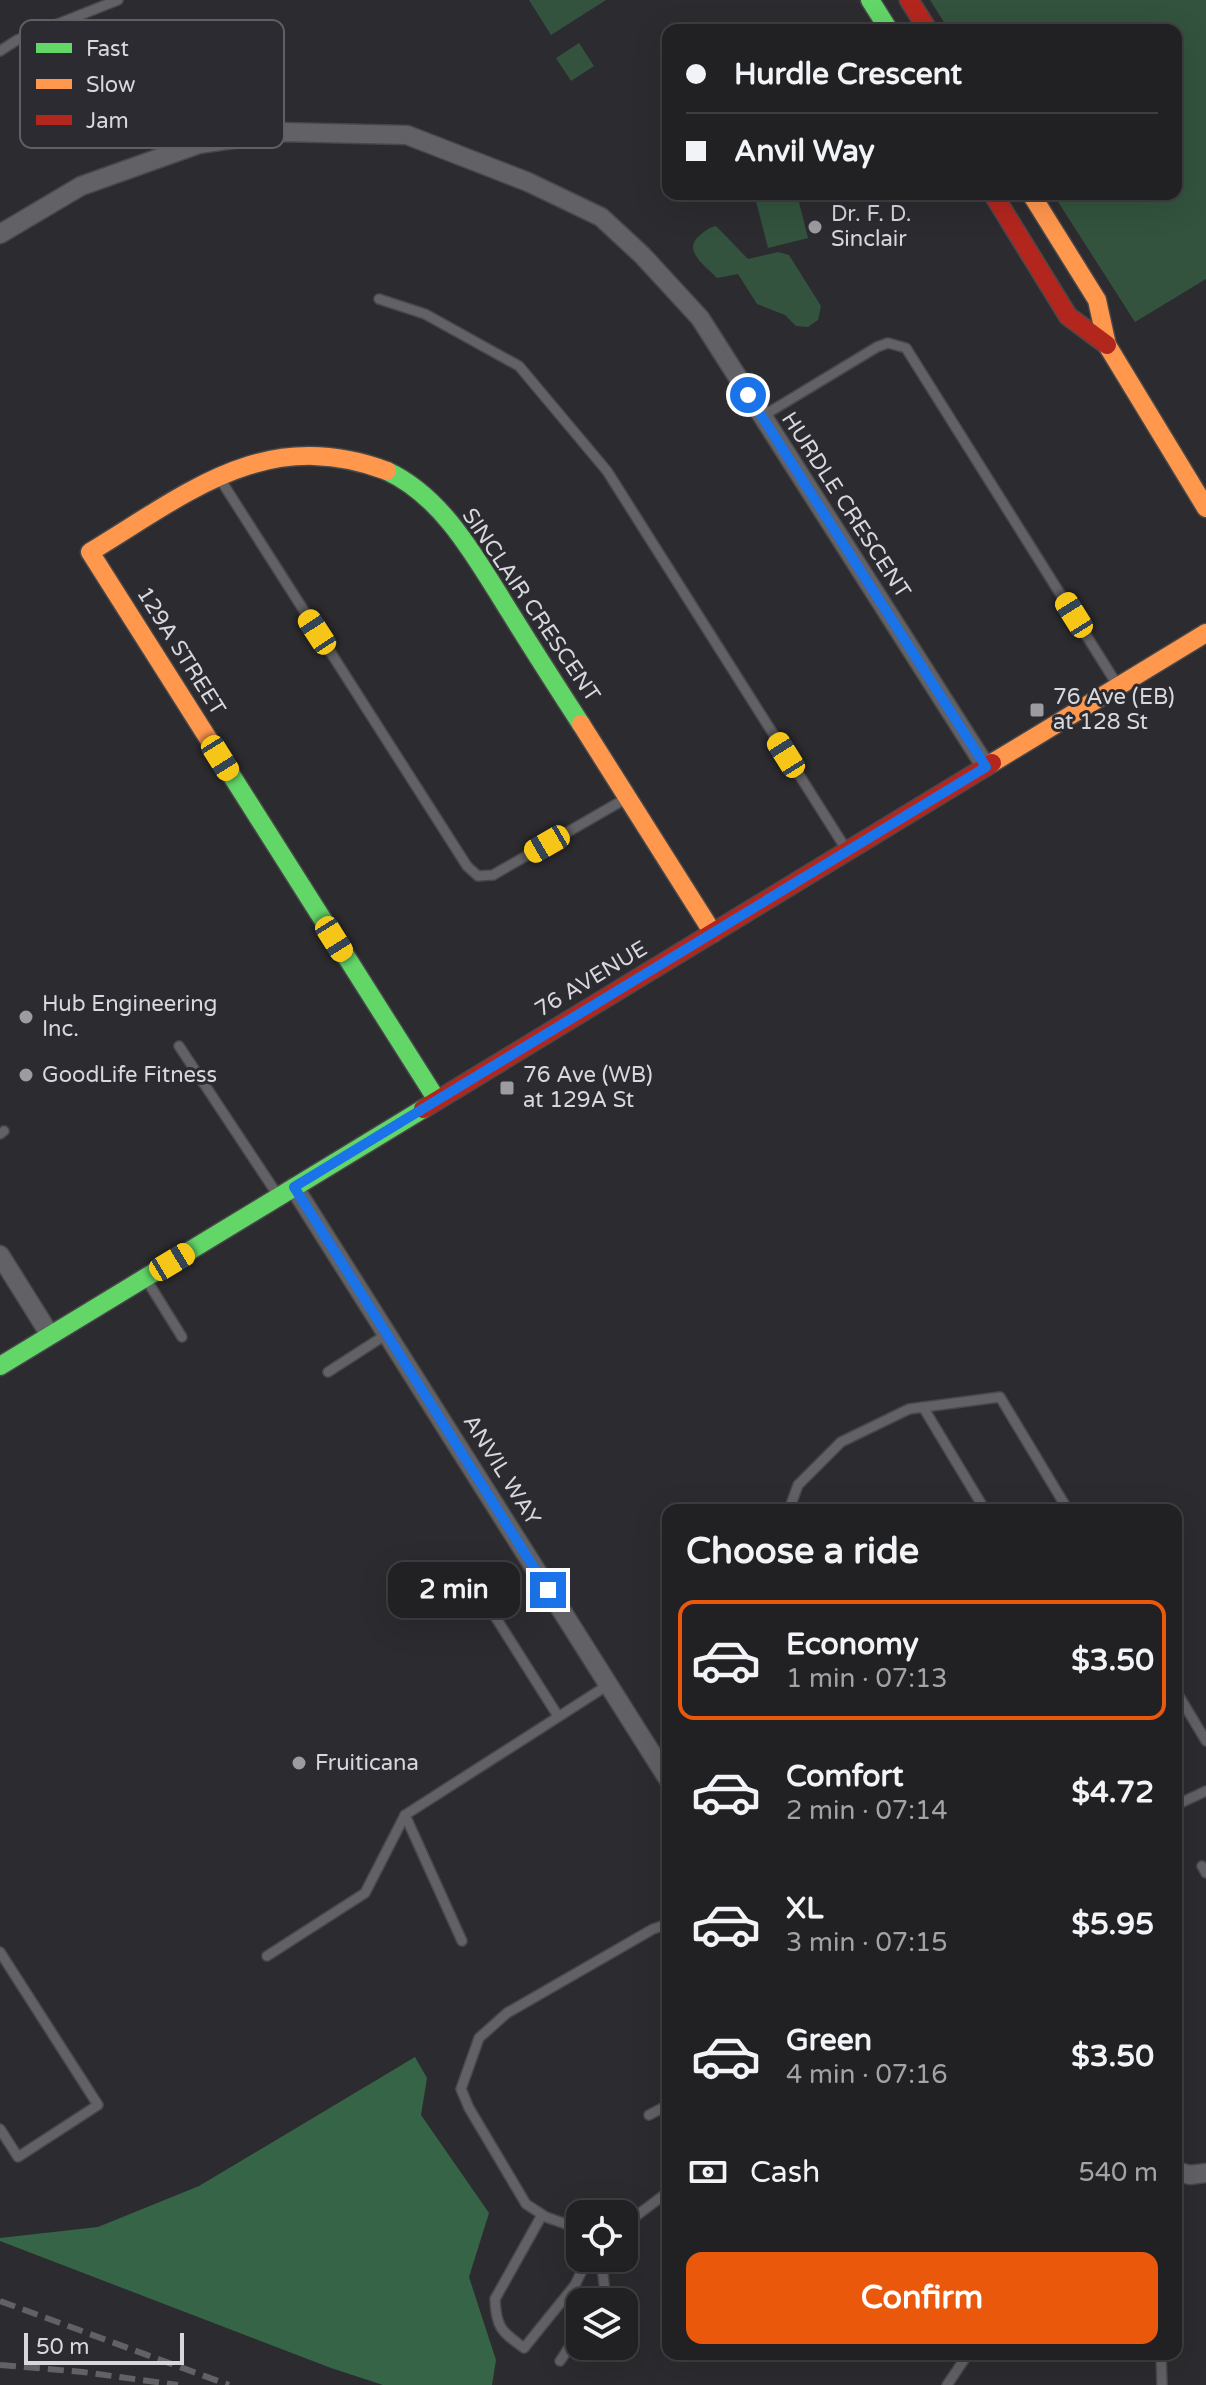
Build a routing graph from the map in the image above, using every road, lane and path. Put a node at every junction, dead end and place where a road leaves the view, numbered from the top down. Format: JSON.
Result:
{"nodes":[{"id":1,"x":118,"y":0,"type":"edge"},
{"id":2,"x":870,"y":0,"type":"edge"},
{"id":3,"x":909,"y":0,"type":"edge"},
{"id":4,"x":68,"y":20,"type":"edge"},
{"id":5,"x":885,"y":24,"type":"edge"},
{"id":6,"x":924,"y":24,"type":"edge"},
{"id":7,"x":20,"y":39,"type":"edge"},
{"id":8,"x":0,"y":51,"type":"edge"},
{"id":9,"x":284,"y":132,"type":"edge"},
{"id":10,"x":188,"y":148,"type":"edge"},
{"id":11,"x":997,"y":200,"type":"edge"},
{"id":12,"x":1035,"y":200,"type":"edge"},
{"id":13,"x":0,"y":234,"type":"edge"},
{"id":14,"x":379,"y":299,"type":"dead end"},
{"id":15,"x":1107,"y":345,"type":"junction"},
{"id":16,"x":761,"y":417,"type":"junction"},
{"id":17,"x":218,"y":476,"type":"junction"},
{"id":18,"x":1206,"y":508,"type":"edge"},
{"id":19,"x":90,"y":552,"type":"joint"},
{"id":20,"x":1206,"y":633,"type":"edge"},
{"id":21,"x":1118,"y":686,"type":"junction"},
{"id":22,"x":986,"y":767,"type":"junction"},
{"id":23,"x":627,"y":797,"type":"junction"},
{"id":24,"x":847,"y":851,"type":"junction"},
{"id":25,"x":713,"y":933,"type":"junction"},
{"id":26,"x":179,"y":1046,"type":"dead end"},
{"id":27,"x":437,"y":1100,"type":"junction"},
{"id":28,"x":286,"y":1192,"type":"junction"},
{"id":29,"x":0,"y":1255,"type":"edge"},
{"id":30,"x":145,"y":1278,"type":"junction"},
{"id":31,"x":387,"y":1334,"type":"junction"},
{"id":32,"x":50,"y":1335,"type":"junction"},
{"id":33,"x":182,"y":1337,"type":"dead end"},
{"id":34,"x":0,"y":1366,"type":"edge"},
{"id":35,"x":328,"y":1372,"type":"dead end"},
{"id":36,"x":923,"y":1407,"type":"junction"},
{"id":37,"x":791,"y":1504,"type":"edge"},
{"id":38,"x":981,"y":1504,"type":"edge"},
{"id":39,"x":1064,"y":1504,"type":"edge"},
{"id":40,"x":465,"y":1569,"type":"dead end"},
{"id":41,"x":608,"y":1685,"type":"junction"},
{"id":42,"x":1182,"y":1701,"type":"edge"},
{"id":43,"x":558,"y":1716,"type":"junction"},
{"id":44,"x":1206,"y":1741,"type":"edge"},
{"id":45,"x":662,"y":1770,"type":"edge"},
{"id":46,"x":1206,"y":1791,"type":"edge"},
{"id":47,"x":1182,"y":1802,"type":"edge"},
{"id":48,"x":405,"y":1815,"type":"junction"},
{"id":49,"x":662,"y":1926,"type":"edge"},
{"id":50,"x":462,"y":1941,"type":"dead end"},
{"id":51,"x":0,"y":1952,"type":"edge"},
{"id":52,"x":267,"y":1956,"type":"dead end"},
{"id":53,"x":662,"y":2108,"type":"edge"},
{"id":54,"x":649,"y":2115,"type":"dead end"},
{"id":55,"x":0,"y":2129,"type":"edge"},
{"id":56,"x":1182,"y":2173,"type":"edge"},
{"id":57,"x":1206,"y":2173,"type":"edge"},
{"id":58,"x":662,"y":2196,"type":"edge"},
{"id":59,"x":638,"y":2214,"type":"edge"},
{"id":60,"x":542,"y":2215,"type":"junction"},
{"id":61,"x":566,"y":2224,"type":"edge"},
{"id":62,"x":581,"y":2272,"type":"edge"},
{"id":63,"x":566,"y":2352,"type":"edge"},
{"id":64,"x":964,"y":2360,"type":"edge"},
{"id":65,"x":1161,"y":2360,"type":"edge"},
{"id":66,"x":560,"y":2361,"type":"dead end"},
{"id":67,"x":947,"y":2385,"type":"edge"},
{"id":68,"x":1162,"y":2385,"type":"edge"}],
"edges":[{"from":1,"to":4,"type":"lane"},
{"from":2,"to":5,"type":"main road"},
{"from":3,"to":6,"type":"main road"},
{"from":7,"to":8,"type":"lane"},
{"from":9,"to":16,"type":"street","name":"HURDLE CRESCENT"},
{"from":10,"to":13,"type":"street","name":"HURDLE CRESCENT"},
{"from":11,"to":15,"type":"main road"},
{"from":12,"to":15,"type":"main road"},
{"from":14,"to":24,"type":"lane"},
{"from":15,"to":18,"type":"main road"},
{"from":16,"to":21,"type":"lane"},
{"from":16,"to":22,"type":"street","name":"HURDLE CRESCENT"},
{"from":17,"to":19,"type":"main road","name":"SINCLAIR CRESCENT"},
{"from":17,"to":23,"type":"main road","name":"SINCLAIR CRESCENT"},
{"from":17,"to":23,"type":"lane"},
{"from":19,"to":27,"type":"main road","name":"129A STREET"},
{"from":20,"to":21,"type":"main road","name":"76 AVENUE"},
{"from":21,"to":22,"type":"main road","name":"76 AVENUE"},
{"from":22,"to":24,"type":"main road","name":"76 AVENUE"},
{"from":23,"to":25,"type":"main road","name":"SINCLAIR CRESCENT"},
{"from":24,"to":25,"type":"main road","name":"76 AVENUE"},
{"from":25,"to":27,"type":"main road","name":"76 AVENUE"},
{"from":26,"to":28,"type":"lane"},
{"from":27,"to":28,"type":"main road","name":"76 AVENUE"},
{"from":28,"to":30,"type":"main road","name":"76 AVENUE"},
{"from":28,"to":31,"type":"street","name":"ANVIL WAY"},
{"from":29,"to":32,"type":"street"},
{"from":30,"to":32,"type":"main road","name":"76 AVENUE"},
{"from":30,"to":33,"type":"lane"},
{"from":31,"to":35,"type":"lane"},
{"from":31,"to":41,"type":"street","name":"ANVIL WAY"},
{"from":32,"to":34,"type":"main road","name":"76 AVENUE"},
{"from":36,"to":37,"type":"lane"},
{"from":36,"to":38,"type":"lane"},
{"from":36,"to":39,"type":"lane"},
{"from":40,"to":43,"type":"lane"},
{"from":41,"to":43,"type":"lane"},
{"from":41,"to":45,"type":"street","name":"ANVIL WAY"},
{"from":42,"to":44,"type":"lane"},
{"from":43,"to":48,"type":"lane"},
{"from":46,"to":47,"type":"lane"},
{"from":48,"to":50,"type":"lane"},
{"from":48,"to":52,"type":"lane"},
{"from":49,"to":60,"type":"lane"},
{"from":51,"to":55,"type":"lane"},
{"from":53,"to":54,"type":"lane"},
{"from":56,"to":57,"type":"street"},
{"from":58,"to":59,"type":"lane"},
{"from":60,"to":61,"type":"lane"},
{"from":60,"to":62,"type":"lane"},
{"from":63,"to":66,"type":"lane"},
{"from":64,"to":67,"type":"lane"},
{"from":65,"to":68,"type":"lane"}]}
